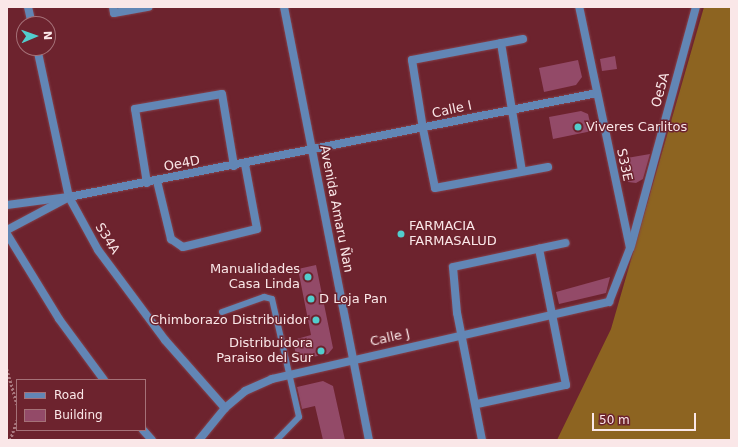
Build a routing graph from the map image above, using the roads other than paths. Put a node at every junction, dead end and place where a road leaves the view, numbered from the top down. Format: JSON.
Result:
{"nodes":[{"id":1,"x":113,"y":7,"type":"edge"},
{"id":2,"x":148,"y":7,"type":"edge"},
{"id":3,"x":284,"y":7,"type":"edge"},
{"id":4,"x":579,"y":7,"type":"edge"},
{"id":5,"x":696,"y":7,"type":"edge"},
{"id":6,"x":523,"y":39,"type":"dead end"},
{"id":7,"x":501,"y":43,"type":"junction"},
{"id":8,"x":39,"y":56,"type":"edge"},
{"id":9,"x":597,"y":93,"type":"junction"},
{"id":10,"x":512,"y":110,"type":"junction"},
{"id":11,"x":423,"y":128,"type":"junction"},
{"id":12,"x":312,"y":151,"type":"junction"},
{"id":13,"x":245,"y":164,"type":"junction"},
{"id":14,"x":234,"y":166,"type":"junction"},
{"id":15,"x":548,"y":167,"type":"dead end"},
{"id":16,"x":522,"y":171,"type":"junction"},
{"id":17,"x":157,"y":181,"type":"junction"},
{"id":18,"x":147,"y":183,"type":"junction"},
{"id":19,"x":69,"y":197,"type":"junction"},
{"id":20,"x":7,"y":205,"type":"edge"},
{"id":21,"x":7,"y":230,"type":"edge"},
{"id":22,"x":7,"y":234,"type":"edge"},
{"id":23,"x":565,"y":243,"type":"dead end"},
{"id":24,"x":630,"y":248,"type":"junction"},
{"id":25,"x":539,"y":249,"type":"junction"},
{"id":26,"x":222,"y":312,"type":"dead end"},
{"id":27,"x":552,"y":314,"type":"junction"},
{"id":28,"x":463,"y":334,"type":"junction"},
{"id":29,"x":353,"y":359,"type":"junction"},
{"id":30,"x":289,"y":373,"type":"junction"},
{"id":31,"x":103,"y":379,"type":"edge"},
{"id":32,"x":476,"y":404,"type":"junction"},
{"id":33,"x":225,"y":408,"type":"junction"},
{"id":34,"x":144,"y":431,"type":"edge"},
{"id":35,"x":152,"y":440,"type":"edge"},
{"id":36,"x":199,"y":440,"type":"edge"},
{"id":37,"x":277,"y":440,"type":"edge"},
{"id":38,"x":369,"y":440,"type":"edge"},
{"id":39,"x":482,"y":440,"type":"edge"}],
"edges":[{"from":1,"to":2,"type":"street"},
{"from":3,"to":12,"type":"street","name":"Avenida Amaru Ñan"},
{"from":4,"to":9,"type":"street","name":"S33E"},
{"from":5,"to":24,"type":"street","name":"Oe5A"},
{"from":6,"to":7,"type":"street"},
{"from":7,"to":10,"type":"street"},
{"from":7,"to":11,"type":"street"},
{"from":8,"to":19,"type":"street","name":"S34A"},
{"from":9,"to":10,"type":"street","name":"Calle I"},
{"from":9,"to":24,"type":"street","name":"S33E"},
{"from":10,"to":11,"type":"street","name":"Calle I"},
{"from":10,"to":16,"type":"street"},
{"from":11,"to":12,"type":"street","name":"Calle I"},
{"from":11,"to":16,"type":"street"},
{"from":12,"to":13,"type":"street","name":"Oe4D"},
{"from":12,"to":29,"type":"street","name":"Avenida Amaru Ñan"},
{"from":13,"to":14,"type":"street","name":"Oe4D"},
{"from":13,"to":17,"type":"street"},
{"from":14,"to":17,"type":"street","name":"Oe4D"},
{"from":14,"to":18,"type":"street"},
{"from":15,"to":16,"type":"street"},
{"from":17,"to":18,"type":"street","name":"Oe4D"},
{"from":18,"to":19,"type":"street","name":"Oe4D"},
{"from":19,"to":20,"type":"street"},
{"from":19,"to":21,"type":"street","name":"Oe4D"},
{"from":19,"to":33,"type":"street","name":"S34A"},
{"from":22,"to":31,"type":"street"},
{"from":23,"to":25,"type":"street"},
{"from":24,"to":27,"type":"street","name":"Calle J"},
{"from":25,"to":27,"type":"street"},
{"from":25,"to":28,"type":"street"},
{"from":26,"to":30,"type":"lane"},
{"from":27,"to":28,"type":"street","name":"Calle J"},
{"from":27,"to":32,"type":"street"},
{"from":28,"to":29,"type":"street","name":"Calle J"},
{"from":28,"to":32,"type":"street"},
{"from":29,"to":30,"type":"street","name":"Calle J"},
{"from":29,"to":38,"type":"street","name":"Avenida Amaru Ñan"},
{"from":30,"to":33,"type":"street","name":"Calle J"},
{"from":30,"to":37,"type":"lane"},
{"from":32,"to":39,"type":"street"},
{"from":33,"to":36,"type":"street","name":"Calle J"},
{"from":34,"to":35,"type":"street"}]}
